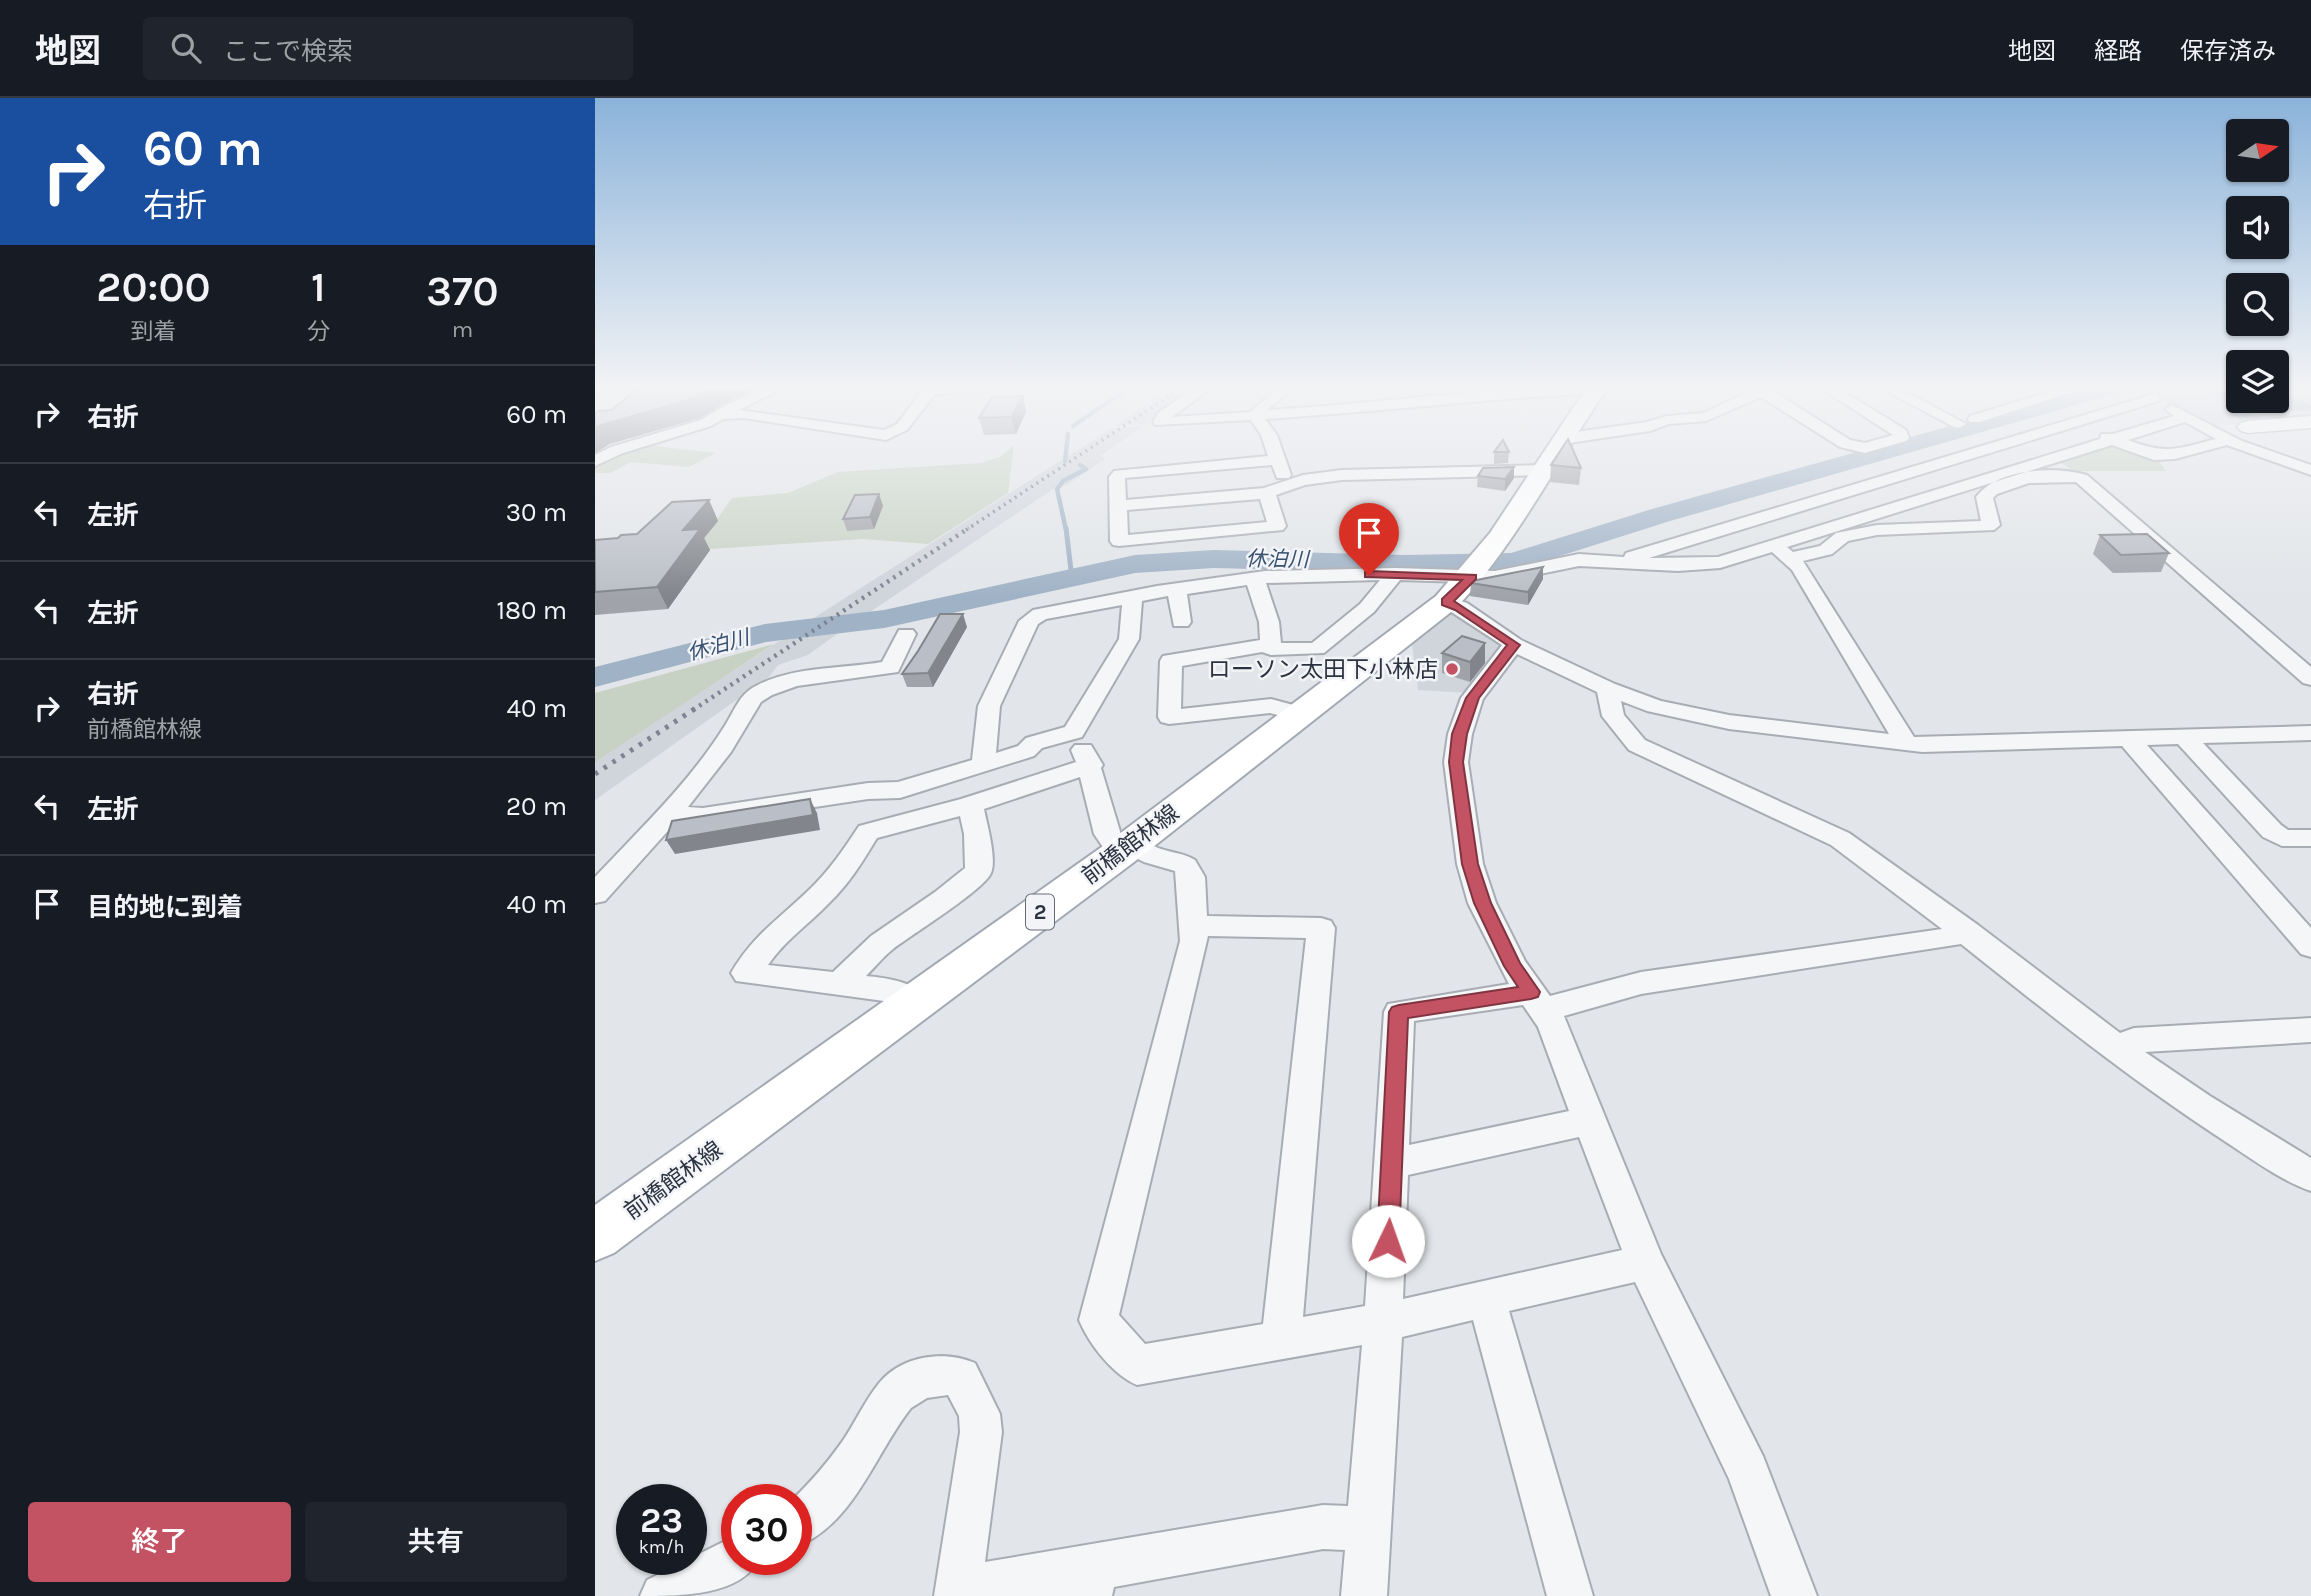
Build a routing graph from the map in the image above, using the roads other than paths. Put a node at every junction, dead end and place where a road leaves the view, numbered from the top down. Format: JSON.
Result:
{"nodes":[{"id":1,"x":1222,"y":457,"type":"edge"},
{"id":2,"x":1273,"y":457,"type":"edge"},
{"id":3,"x":1551,"y":457,"type":"edge"},
{"id":4,"x":1959,"y":457,"type":"edge"},
{"id":5,"x":2057,"y":457,"type":"edge"},
{"id":6,"x":2275,"y":457,"type":"edge"},
{"id":7,"x":1543,"y":470,"type":"junction"},
{"id":8,"x":2311,"y":470,"type":"edge"},
{"id":9,"x":1901,"y":475,"type":"junction"},
{"id":10,"x":1286,"y":483,"type":"junction"},
{"id":11,"x":1267,"y":493,"type":"junction"},
{"id":12,"x":1943,"y":494,"type":"junction"},
{"id":13,"x":1117,"y":506,"type":"junction"},
{"id":14,"x":1944,"y":528,"type":"junction"},
{"id":15,"x":1775,"y":546,"type":"junction"},
{"id":16,"x":1792,"y":558,"type":"junction"},
{"id":17,"x":1618,"y":561,"type":"junction"},
{"id":18,"x":1395,"y":574,"type":"junction"},
{"id":19,"x":1255,"y":579,"type":"junction"},
{"id":20,"x":1468,"y":579,"type":"junction"},
{"id":21,"x":1177,"y":590,"type":"junction"},
{"id":22,"x":1132,"y":598,"type":"junction"},
{"id":23,"x":1181,"y":622,"type":"dead end"},
{"id":24,"x":906,"y":634,"type":"dead end"},
{"id":25,"x":1271,"y":644,"type":"junction"},
{"id":26,"x":1514,"y":645,"type":"junction"},
{"id":27,"x":2311,"y":678,"type":"edge"},
{"id":28,"x":1607,"y":689,"type":"junction"},
{"id":29,"x":1300,"y":714,"type":"junction"},
{"id":30,"x":1074,"y":732,"type":"junction"},
{"id":31,"x":2310,"y":734,"type":"edge"},
{"id":32,"x":2184,"y":737,"type":"junction"},
{"id":33,"x":2129,"y":739,"type":"junction"},
{"id":34,"x":1906,"y":743,"type":"junction"},
{"id":35,"x":983,"y":765,"type":"junction"},
{"id":36,"x":1090,"y":765,"type":"junction"},
{"id":37,"x":970,"y":805,"type":"junction"},
{"id":38,"x":670,"y":815,"type":"junction"},
{"id":39,"x":2311,"y":838,"type":"edge"},
{"id":40,"x":1125,"y":848,"type":"junction"},
{"id":41,"x":595,"y":894,"type":"edge"},
{"id":42,"x":1194,"y":926,"type":"junction"},
{"id":43,"x":1968,"y":932,"type":"junction"},
{"id":44,"x":2311,"y":947,"type":"edge"},
{"id":45,"x":839,"y":985,"type":"junction"},
{"id":46,"x":1537,"y":1001,"type":"junction"},
{"id":47,"x":915,"y":1003,"type":"junction"},
{"id":48,"x":2311,"y":1030,"type":"edge"},
{"id":49,"x":2118,"y":1049,"type":"junction"},
{"id":50,"x":1591,"y":1121,"type":"junction"},
{"id":51,"x":1392,"y":1160,"type":"junction"},
{"id":52,"x":2311,"y":1176,"type":"edge"},
{"id":53,"x":595,"y":1236,"type":"edge"},
{"id":54,"x":1645,"y":1262,"type":"junction"},
{"id":55,"x":1487,"y":1300,"type":"junction"},
{"id":56,"x":1383,"y":1322,"type":"junction"},
{"id":57,"x":1281,"y":1339,"type":"junction"},
{"id":58,"x":812,"y":1514,"type":"edge"},
{"id":59,"x":1368,"y":1529,"type":"junction"},
{"id":60,"x":721,"y":1566,"type":"edge"},
{"id":61,"x":1092,"y":1582,"type":"edge"},
{"id":62,"x":958,"y":1593,"type":"edge"},
{"id":63,"x":663,"y":1596,"type":"edge"},
{"id":64,"x":1364,"y":1596,"type":"edge"},
{"id":65,"x":1570,"y":1596,"type":"edge"},
{"id":66,"x":1794,"y":1596,"type":"edge"}],
"edges":[{"from":1,"to":13,"type":"street"},
{"from":2,"to":10,"type":"street"},
{"from":3,"to":7,"type":"main road","name":"前橋館林線","number":"2"},
{"from":4,"to":9,"type":"street"},
{"from":5,"to":12,"type":"street"},
{"from":6,"to":8,"type":"street"},
{"from":7,"to":10,"type":"street"},
{"from":7,"to":20,"type":"main road","name":"前橋館林線","number":"2"},
{"from":9,"to":12,"type":"street"},
{"from":9,"to":17,"type":"street"},
{"from":10,"to":11,"type":"street"},
{"from":11,"to":13,"type":"street"},
{"from":11,"to":13,"type":"street"},
{"from":12,"to":14,"type":"street"},
{"from":12,"to":15,"type":"street"},
{"from":14,"to":16,"type":"street"},
{"from":14,"to":27,"type":"street"},
{"from":15,"to":16,"type":"street"},
{"from":15,"to":17,"type":"street"},
{"from":16,"to":34,"type":"street"},
{"from":17,"to":20,"type":"street"},
{"from":18,"to":19,"type":"street"},
{"from":18,"to":20,"type":"street"},
{"from":18,"to":25,"type":"street"},
{"from":19,"to":21,"type":"street"},
{"from":19,"to":25,"type":"street"},
{"from":20,"to":26,"type":"street"},
{"from":20,"to":29,"type":"main road","name":"前橋館林線","number":"2"},
{"from":21,"to":22,"type":"street"},
{"from":21,"to":23,"type":"street"},
{"from":22,"to":30,"type":"street"},
{"from":22,"to":35,"type":"street"},
{"from":24,"to":38,"type":"street"},
{"from":25,"to":29,"type":"street"},
{"from":26,"to":28,"type":"street"},
{"from":26,"to":46,"type":"street"},
{"from":28,"to":34,"type":"street"},
{"from":28,"to":43,"type":"street"},
{"from":29,"to":40,"type":"main road","name":"前橋館林線","number":"2"},
{"from":30,"to":35,"type":"street"},
{"from":30,"to":36,"type":"street"},
{"from":31,"to":32,"type":"street"},
{"from":32,"to":33,"type":"street"},
{"from":32,"to":39,"type":"street"},
{"from":33,"to":34,"type":"street"},
{"from":33,"to":44,"type":"street"},
{"from":35,"to":38,"type":"street"},
{"from":36,"to":37,"type":"street"},
{"from":36,"to":40,"type":"street"},
{"from":37,"to":45,"type":"street"},
{"from":37,"to":45,"type":"street"},
{"from":38,"to":41,"type":"street"},
{"from":40,"to":42,"type":"street"},
{"from":40,"to":47,"type":"main road","name":"前橋館林線","number":"2"},
{"from":42,"to":57,"type":"street"},
{"from":42,"to":57,"type":"street"},
{"from":43,"to":46,"type":"street"},
{"from":43,"to":49,"type":"street"},
{"from":45,"to":47,"type":"street"},
{"from":46,"to":50,"type":"street"},
{"from":46,"to":51,"type":"street"},
{"from":47,"to":53,"type":"main road","name":"前橋館林線","number":"2"},
{"from":48,"to":49,"type":"street"},
{"from":49,"to":52,"type":"street"},
{"from":50,"to":51,"type":"street"},
{"from":50,"to":54,"type":"street"},
{"from":51,"to":56,"type":"street"},
{"from":54,"to":55,"type":"street"},
{"from":54,"to":66,"type":"street"},
{"from":55,"to":56,"type":"street"},
{"from":55,"to":65,"type":"street"},
{"from":56,"to":57,"type":"street"},
{"from":56,"to":59,"type":"street"},
{"from":58,"to":62,"type":"street"},
{"from":59,"to":61,"type":"street"},
{"from":59,"to":64,"type":"street"},
{"from":60,"to":63,"type":"street"},
{"from":61,"to":62,"type":"street"}]}
